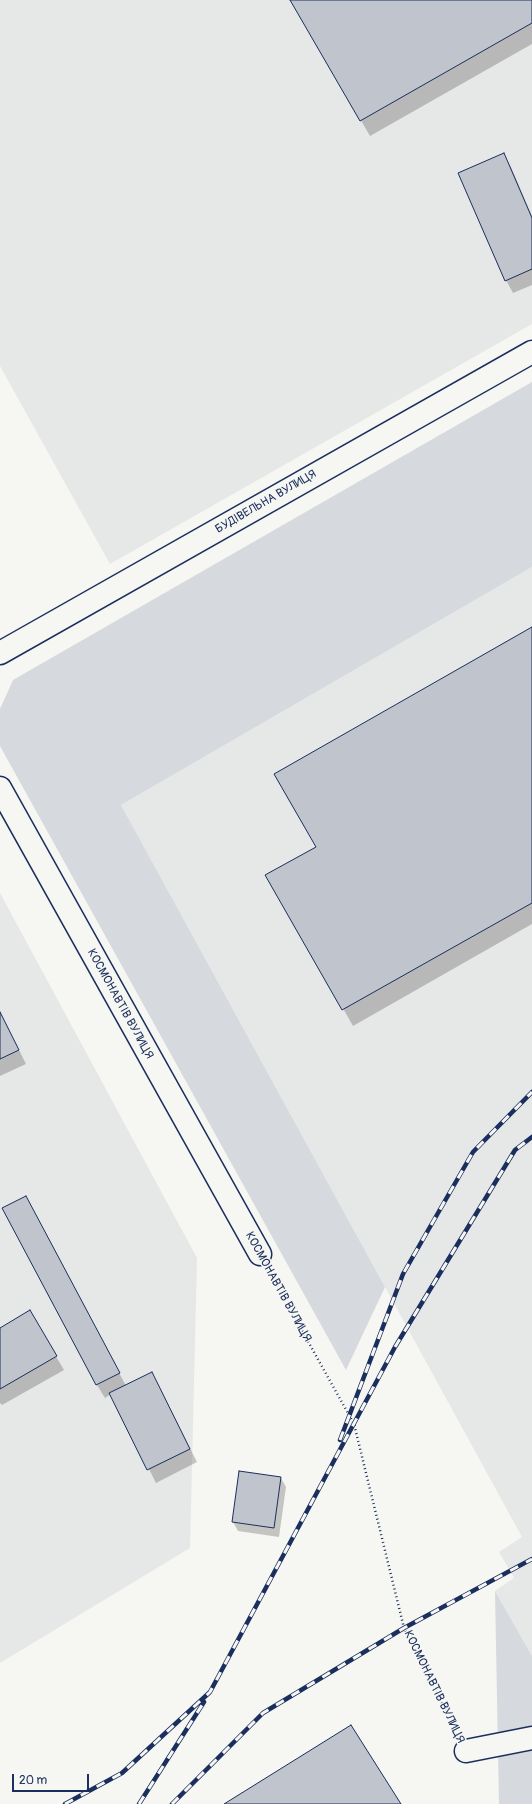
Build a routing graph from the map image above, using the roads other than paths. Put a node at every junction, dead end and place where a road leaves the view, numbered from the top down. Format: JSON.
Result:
{"nodes":[{"id":1,"x":532,"y":352,"type":"edge"},
{"id":2,"x":0,"y":653,"type":"edge"},
{"id":3,"x":0,"y":788,"type":"edge"},
{"id":4,"x":260,"y":1254,"type":"road end"},
{"id":5,"x":532,"y":1738,"type":"edge"},
{"id":6,"x":466,"y":1751,"type":"road end"}],
"edges":[{"from":1,"to":2,"type":"street","name":"БУДІВЕЛЬНА ВУЛИЦЯ"},
{"from":3,"to":4,"type":"street","name":"КОСМОНАВТІВ ВУЛИЦЯ"},
{"from":5,"to":6,"type":"street","name":"КОСМОНАВТІВ ВУЛИЦЯ"}]}
